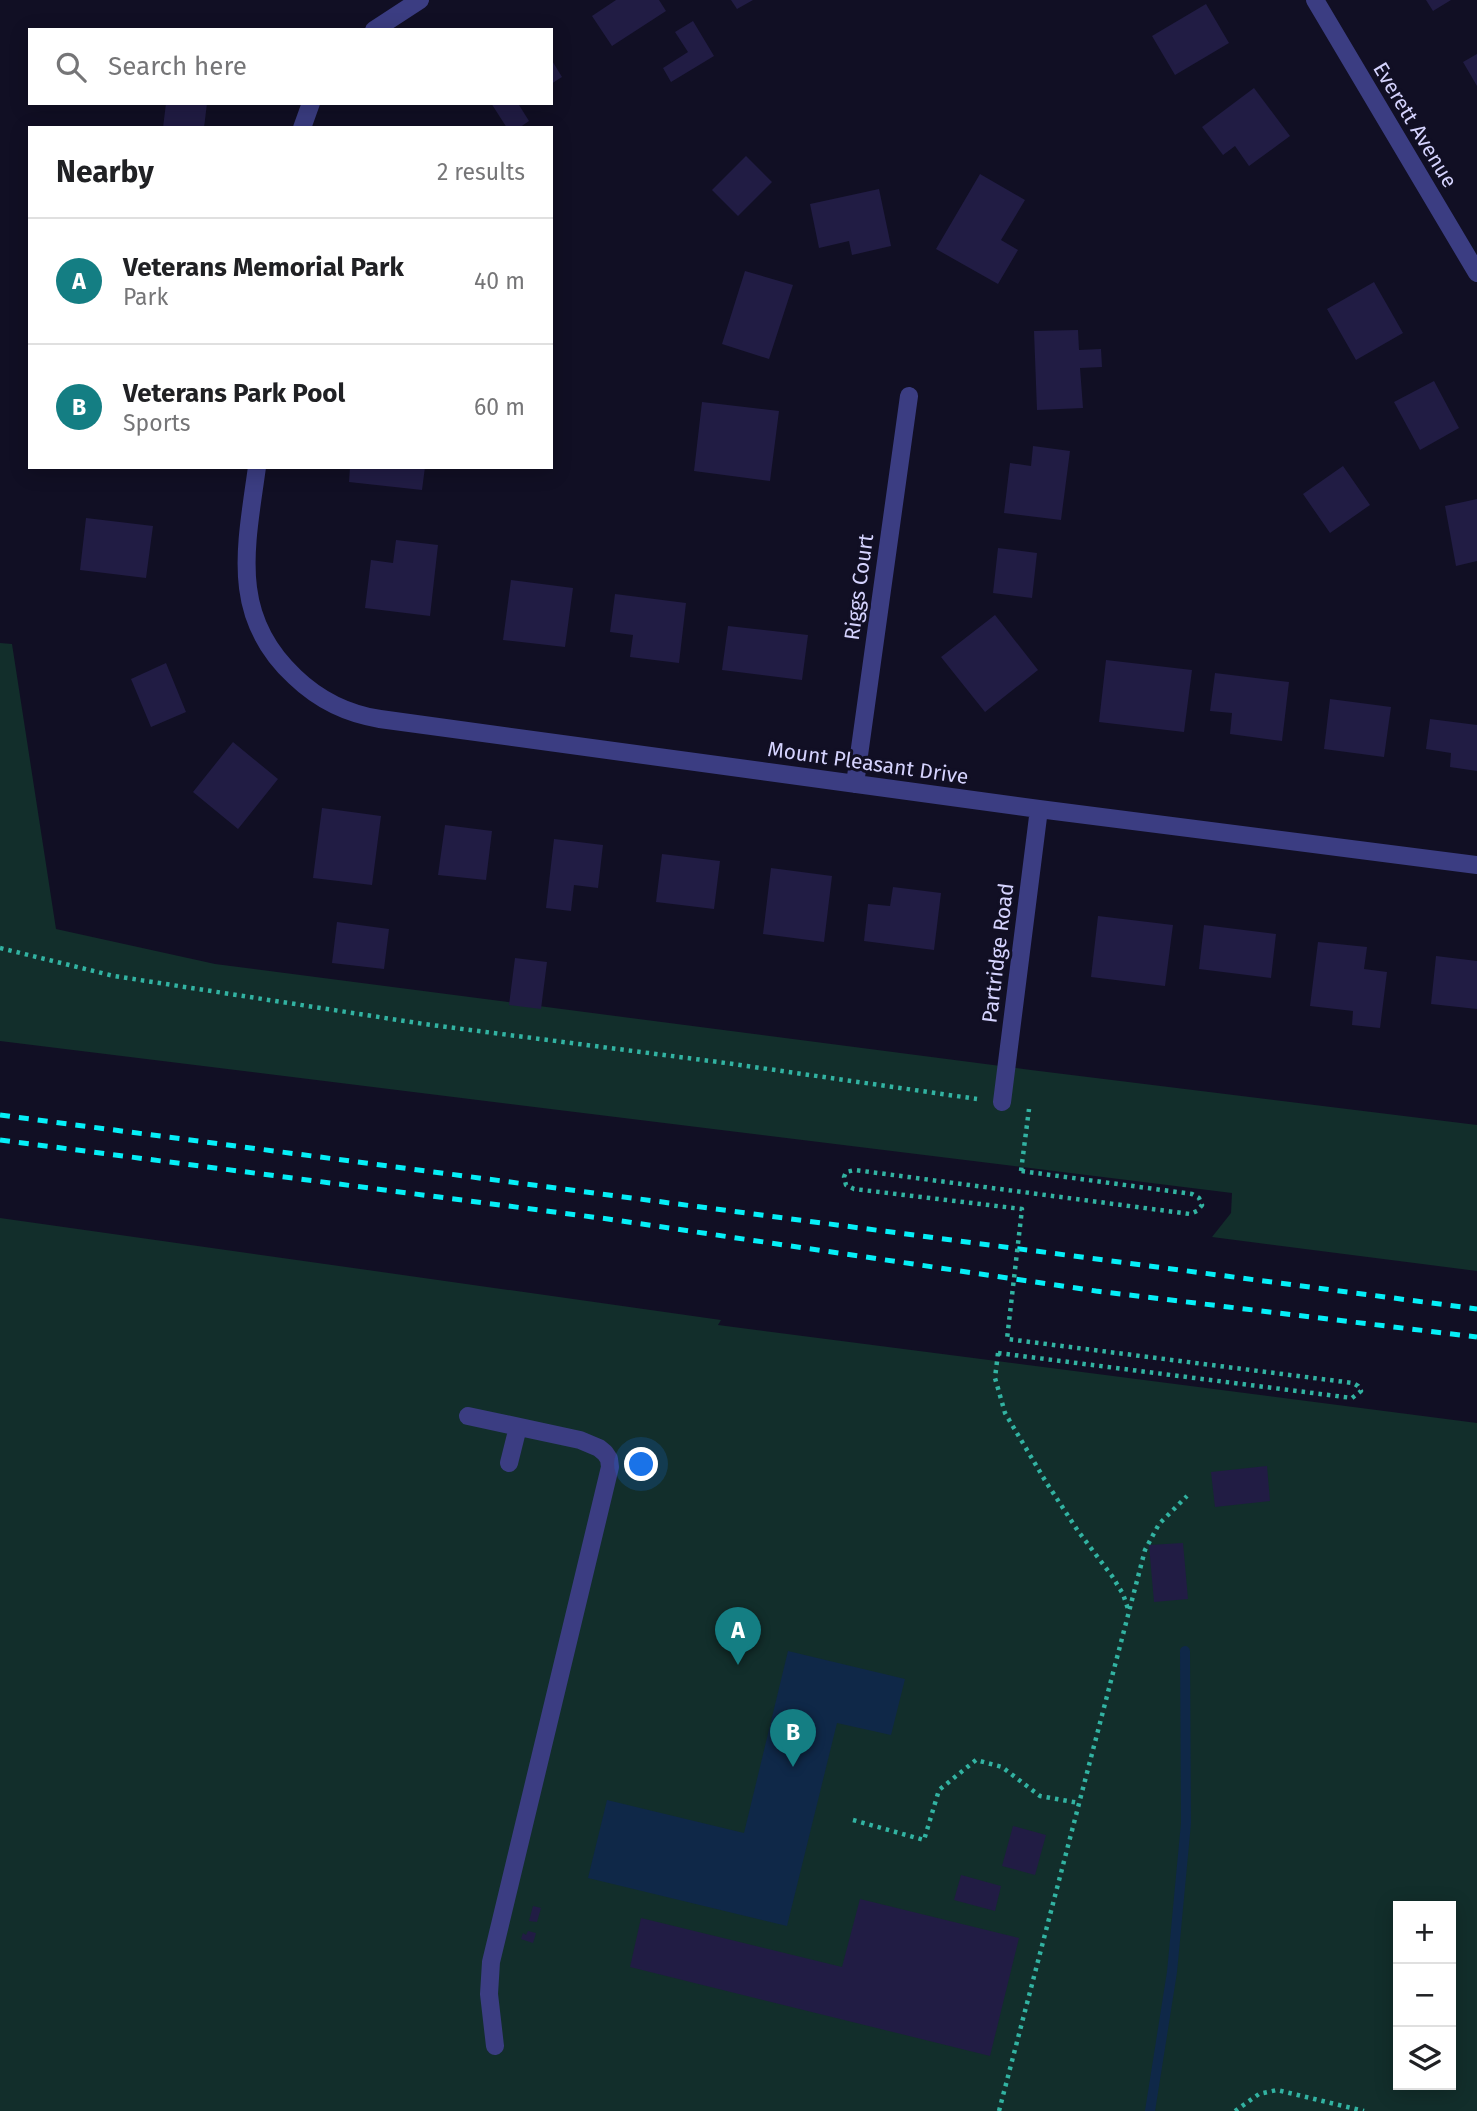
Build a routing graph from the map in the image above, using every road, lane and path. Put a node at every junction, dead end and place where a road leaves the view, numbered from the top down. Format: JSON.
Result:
{"nodes":[{"id":1,"x":420,"y":0,"type":"edge"},
{"id":2,"x":1315,"y":0,"type":"edge"},
{"id":3,"x":377,"y":28,"type":"edge"},
{"id":4,"x":310,"y":105,"type":"edge"},
{"id":5,"x":303,"y":126,"type":"edge"},
{"id":6,"x":1477,"y":273,"type":"edge"},
{"id":7,"x":909,"y":396,"type":"dead end"},
{"id":8,"x":257,"y":469,"type":"edge"},
{"id":9,"x":855,"y":784,"type":"junction"},
{"id":10,"x":1039,"y":809,"type":"junction"},
{"id":11,"x":1477,"y":865,"type":"edge"},
{"id":12,"x":0,"y":948,"type":"edge"},
{"id":13,"x":1002,"y":1102,"type":"junction"},
{"id":14,"x":468,"y":1416,"type":"dead end"},
{"id":15,"x":518,"y":1427,"type":"junction"},
{"id":16,"x":509,"y":1463,"type":"dead end"},
{"id":17,"x":1187,"y":1496,"type":"dead end"},
{"id":18,"x":1128,"y":1611,"type":"junction"},
{"id":19,"x":1079,"y":1803,"type":"junction"},
{"id":20,"x":853,"y":1820,"type":"dead end"},
{"id":21,"x":495,"y":2046,"type":"dead end"},
{"id":22,"x":999,"y":2111,"type":"edge"},
{"id":23,"x":1235,"y":2111,"type":"edge"},
{"id":24,"x":1364,"y":2111,"type":"edge"}],
"edges":[{"from":1,"to":3,"type":"street"},
{"from":2,"to":6,"type":"street","name":"Everett Avenue"},
{"from":4,"to":5,"type":"street"},
{"from":7,"to":9,"type":"street","name":"Riggs Court"},
{"from":8,"to":9,"type":"street","name":"Mount Pleasant Drive"},
{"from":9,"to":10,"type":"street","name":"Mount Pleasant Drive"},
{"from":10,"to":11,"type":"street","name":"Mount Pleasant Drive"},
{"from":10,"to":13,"type":"street","name":"Partridge Road"},
{"from":12,"to":13,"type":"path"},
{"from":13,"to":18,"type":"path","bridge":true},
{"from":14,"to":15,"type":"street"},
{"from":15,"to":16,"type":"street"},
{"from":15,"to":21,"type":"street"},
{"from":17,"to":18,"type":"path"},
{"from":18,"to":19,"type":"path"},
{"from":19,"to":20,"type":"path"},
{"from":19,"to":22,"type":"path"},
{"from":23,"to":24,"type":"path"}]}
